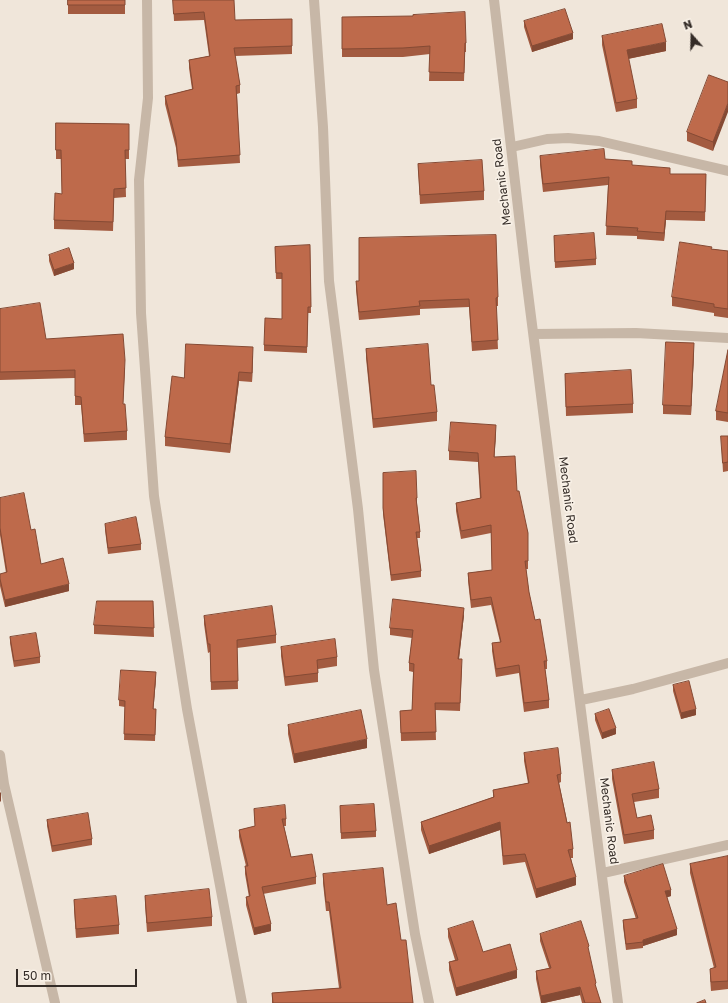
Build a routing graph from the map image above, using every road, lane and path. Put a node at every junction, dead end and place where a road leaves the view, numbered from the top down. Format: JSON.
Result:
{"nodes":[{"id":1,"x":147,"y":0,"type":"edge"},
{"id":2,"x":314,"y":0,"type":"edge"},
{"id":3,"x":494,"y":0,"type":"edge"},
{"id":4,"x":512,"y":147,"type":"junction"},
{"id":5,"x":728,"y":171,"type":"edge"},
{"id":6,"x":534,"y":334,"type":"junction"},
{"id":7,"x":728,"y":338,"type":"edge"},
{"id":8,"x":728,"y":664,"type":"edge"},
{"id":9,"x":580,"y":700,"type":"junction"},
{"id":10,"x":0,"y":755,"type":"edge"},
{"id":11,"x":728,"y":845,"type":"edge"},
{"id":12,"x":603,"y":873,"type":"junction"},
{"id":13,"x":55,"y":1003,"type":"edge"},
{"id":14,"x":242,"y":1003,"type":"edge"},
{"id":15,"x":429,"y":1003,"type":"edge"},
{"id":16,"x":618,"y":1003,"type":"edge"}],
"edges":[{"from":1,"to":14,"type":"street"},
{"from":2,"to":15,"type":"street"},
{"from":3,"to":4,"type":"street","name":"Mechanic Road"},
{"from":4,"to":5,"type":"street"},
{"from":4,"to":6,"type":"street","name":"Mechanic Road"},
{"from":6,"to":7,"type":"street"},
{"from":6,"to":9,"type":"street","name":"Mechanic Road"},
{"from":8,"to":9,"type":"street"},
{"from":9,"to":12,"type":"street","name":"Mechanic Road"},
{"from":10,"to":13,"type":"street"},
{"from":11,"to":12,"type":"street"},
{"from":12,"to":16,"type":"street","name":"Mechanic Road"}]}
